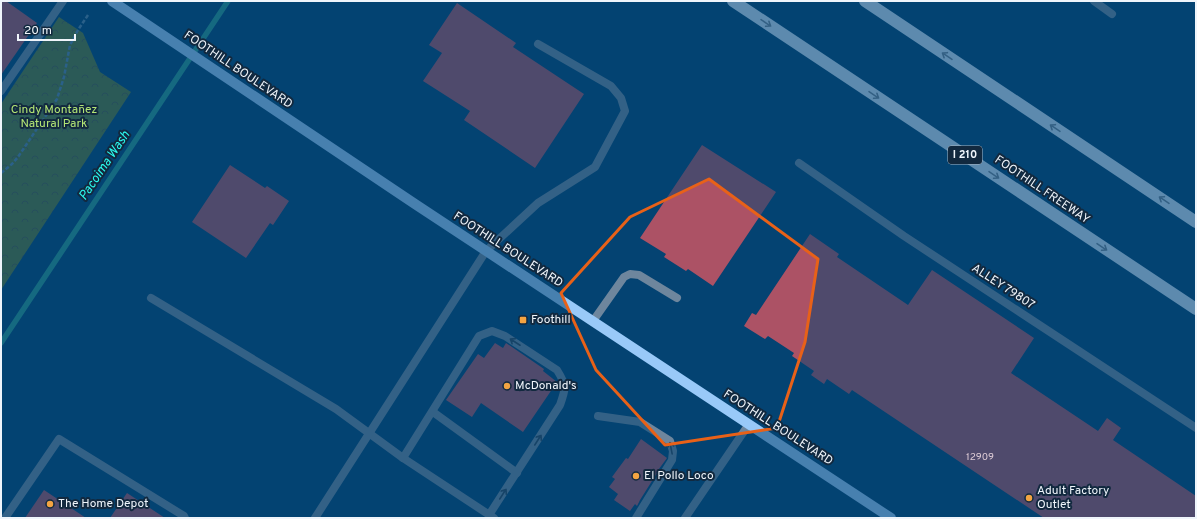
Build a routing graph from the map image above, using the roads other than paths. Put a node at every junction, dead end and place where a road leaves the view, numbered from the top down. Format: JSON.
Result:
{"nodes":[{"id":1,"x":63,"y":1,"type":"edge"},
{"id":2,"x":112,"y":1,"type":"edge"},
{"id":3,"x":733,"y":1,"type":"edge"},
{"id":4,"x":865,"y":1,"type":"edge"},
{"id":5,"x":1094,"y":1,"type":"edge"},
{"id":6,"x":1112,"y":14,"type":"dead end"},
{"id":7,"x":538,"y":44,"type":"dead end"},
{"id":8,"x":1,"y":91,"type":"edge"},
{"id":9,"x":799,"y":164,"type":"dead end"},
{"id":10,"x":1196,"y":222,"type":"edge"},
{"id":11,"x":486,"y":251,"type":"junction"},
{"id":12,"x":151,"y":298,"type":"dead end"},
{"id":13,"x":677,"y":298,"type":"dead end"},
{"id":14,"x":1196,"y":310,"type":"edge"},
{"id":15,"x":593,"y":322,"type":"junction"},
{"id":16,"x":432,"y":412,"type":"junction"},
{"id":17,"x":598,"y":416,"type":"dead end"},
{"id":18,"x":749,"y":424,"type":"junction"},
{"id":19,"x":1196,"y":428,"type":"edge"},
{"id":20,"x":369,"y":433,"type":"junction"},
{"id":21,"x":403,"y":458,"type":"junction"},
{"id":22,"x":517,"y":473,"type":"junction"},
{"id":23,"x":492,"y":517,"type":"edge"},
{"id":24,"x":5,"y":518,"type":"edge"},
{"id":25,"x":185,"y":518,"type":"edge"},
{"id":26,"x":315,"y":518,"type":"edge"},
{"id":27,"x":636,"y":518,"type":"edge"},
{"id":28,"x":685,"y":518,"type":"edge"},
{"id":29,"x":891,"y":518,"type":"edge"}],
"edges":[{"from":1,"to":8,"type":"lane"},
{"from":2,"to":11,"type":"main road","name":"FOOTHILL BOULEVARD"},
{"from":3,"to":14,"type":"highway","name":"FOOTHILL FREEWAY","number":"I 210","one_way":true},
{"from":10,"to":4,"type":"highway","one_way":true},
{"from":5,"to":6,"type":"lane"},
{"from":7,"to":11,"type":"lane"},
{"from":9,"to":19,"type":"lane","name":"ALLEY 79807"},
{"from":11,"to":15,"type":"main road","name":"FOOTHILL BOULEVARD"},
{"from":11,"to":20,"type":"lane"},
{"from":12,"to":20,"type":"lane"},
{"from":13,"to":15,"type":"lane"},
{"from":15,"to":18,"type":"main road","name":"FOOTHILL BOULEVARD"},
{"from":16,"to":21,"type":"lane"},
{"from":16,"to":22,"type":"lane"},
{"from":22,"to":16,"type":"lane","one_way":true},
{"from":27,"to":17,"type":"lane","one_way":true},
{"from":18,"to":28,"type":"lane"},
{"from":18,"to":29,"type":"main road","name":"FOOTHILL BOULEVARD"},
{"from":20,"to":21,"type":"lane"},
{"from":20,"to":26,"type":"lane"},
{"from":21,"to":23,"type":"lane"},
{"from":23,"to":22,"type":"lane","one_way":true},
{"from":24,"to":25,"type":"lane"}]}
